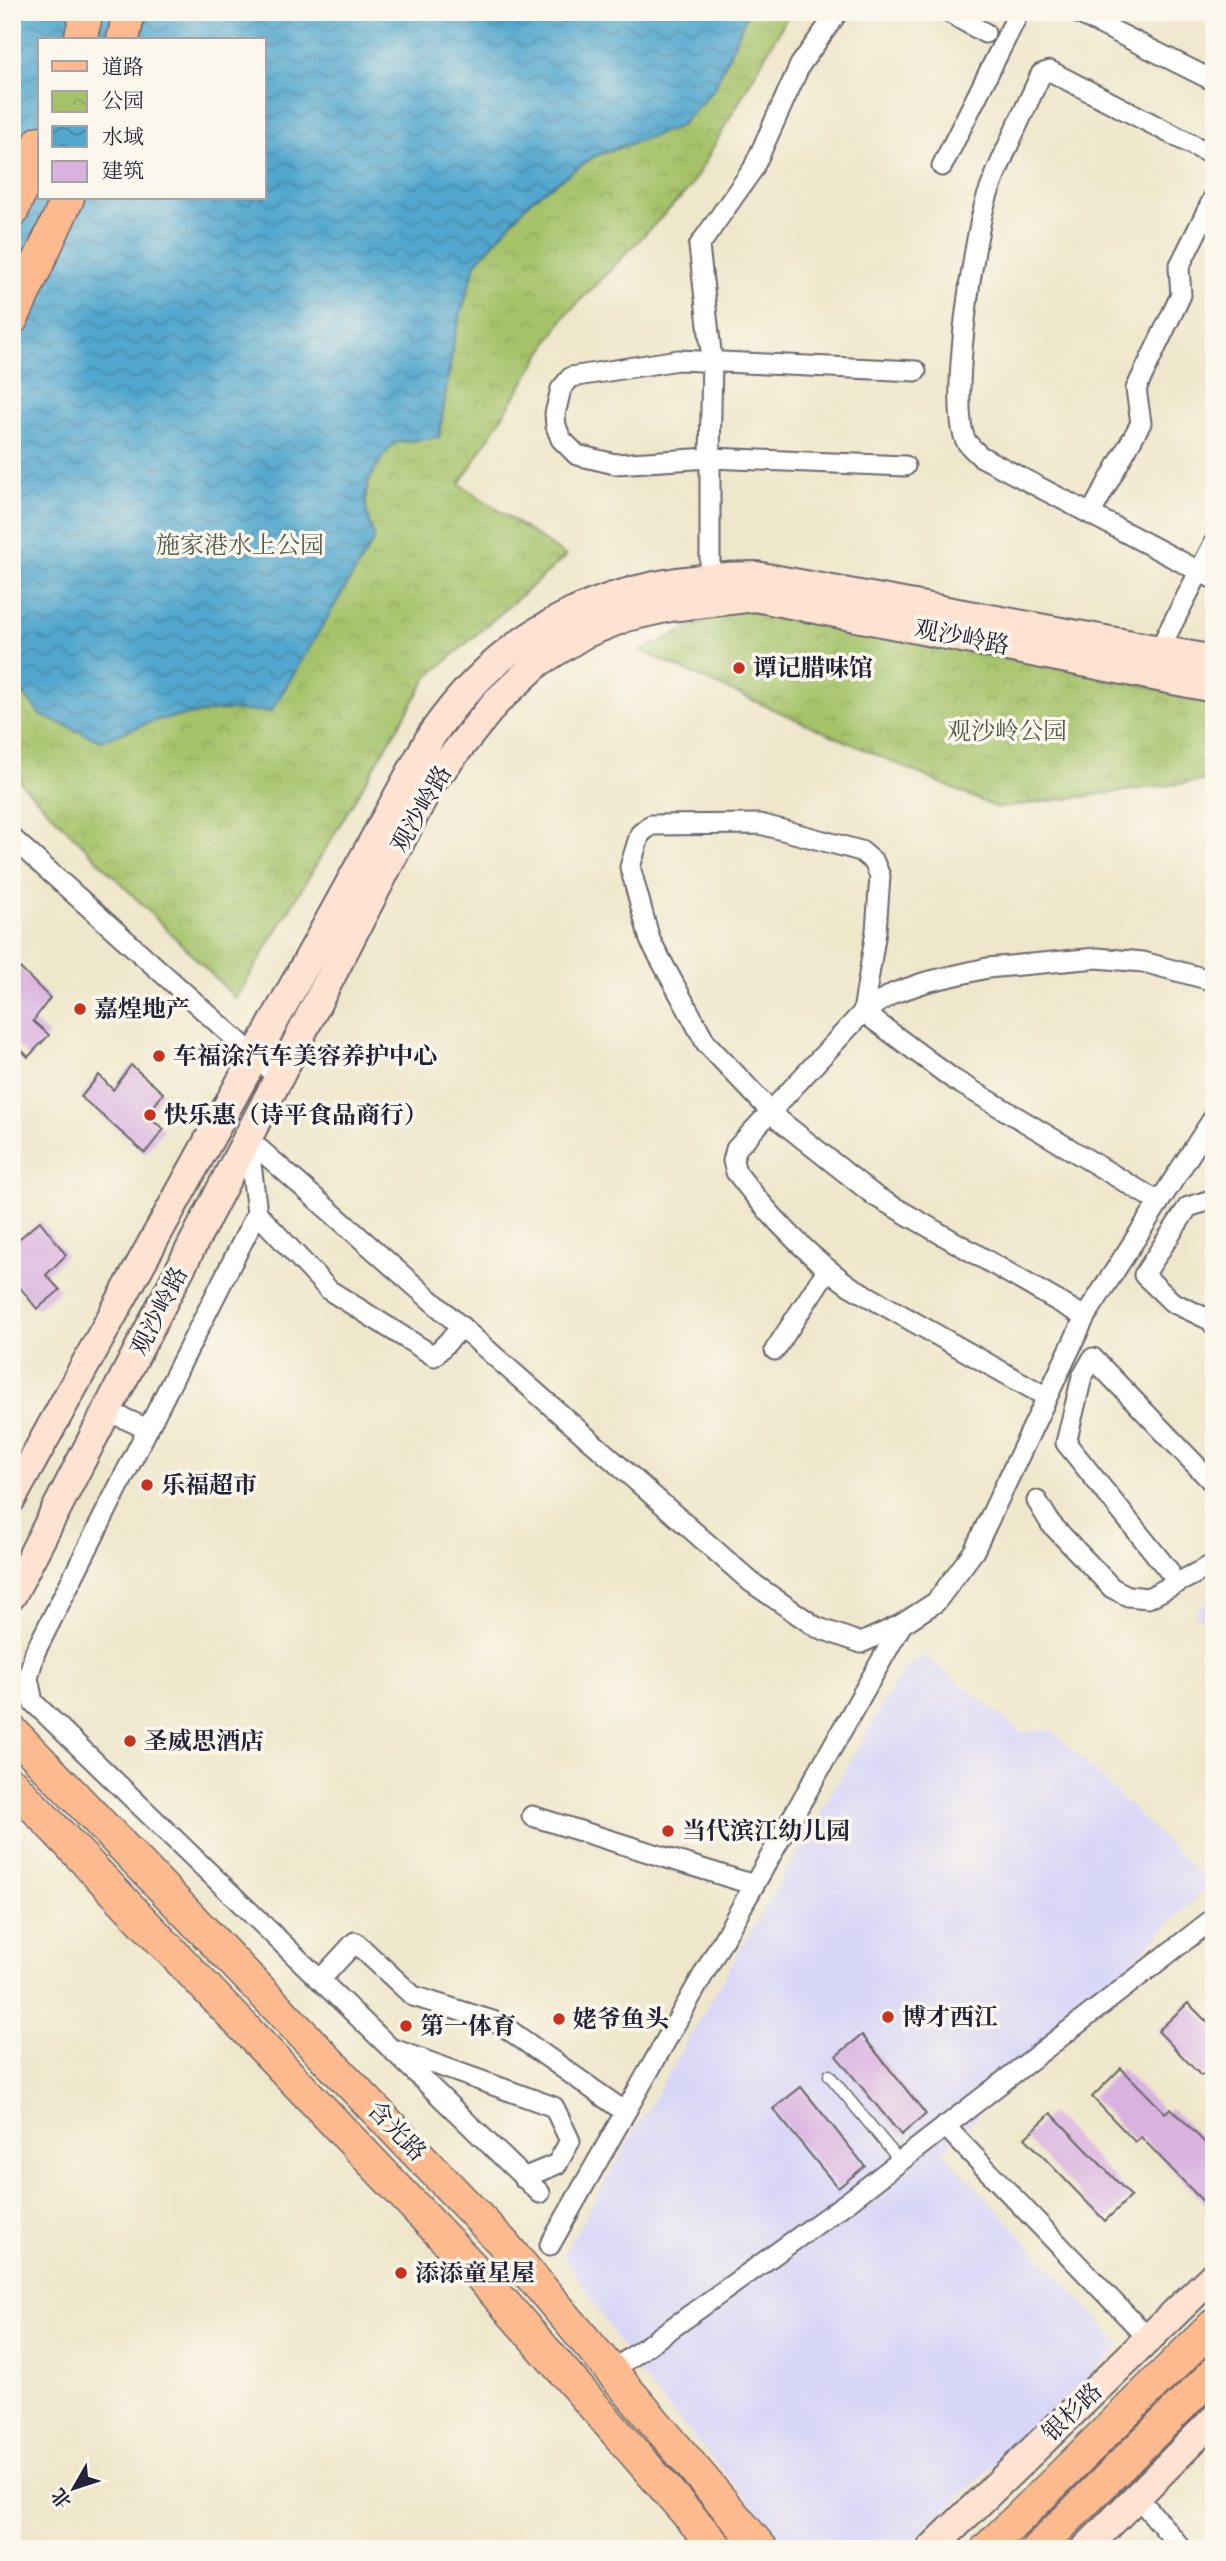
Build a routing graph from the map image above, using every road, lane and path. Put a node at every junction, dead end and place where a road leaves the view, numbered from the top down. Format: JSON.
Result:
{"nodes":[{"id":1,"x":87,"y":12,"type":"edge"},
{"id":2,"x":129,"y":12,"type":"edge"},
{"id":3,"x":838,"y":12,"type":"edge"},
{"id":4,"x":948,"y":12,"type":"edge"},
{"id":5,"x":1019,"y":12,"type":"edge"},
{"id":6,"x":1076,"y":12,"type":"edge"},
{"id":7,"x":985,"y":33,"type":"dead end"},
{"id":8,"x":80,"y":38,"type":"edge"},
{"id":9,"x":123,"y":38,"type":"edge"},
{"id":10,"x":1214,"y":81,"type":"edge"},
{"id":11,"x":38,"y":147,"type":"edge"},
{"id":12,"x":1214,"y":156,"type":"edge"},
{"id":13,"x":942,"y":166,"type":"dead end"},
{"id":14,"x":1214,"y":197,"type":"edge"},
{"id":15,"x":67,"y":200,"type":"edge"},
{"id":16,"x":12,"y":212,"type":"edge"},
{"id":17,"x":12,"y":319,"type":"edge"},
{"id":18,"x":712,"y":360,"type":"junction"},
{"id":19,"x":916,"y":370,"type":"dead end"},
{"id":20,"x":710,"y":458,"type":"junction"},
{"id":21,"x":905,"y":466,"type":"dead end"},
{"id":22,"x":1091,"y":513,"type":"junction"},
{"id":23,"x":1214,"y":543,"type":"edge"},
{"id":24,"x":1206,"y":575,"type":"edge"},
{"id":25,"x":710,"y":576,"type":"junction"},
{"id":26,"x":1160,"y":648,"type":"junction"},
{"id":27,"x":1214,"y":660,"type":"edge"},
{"id":28,"x":1214,"y":688,"type":"edge"},
{"id":29,"x":12,"y":838,"type":"edge"},
{"id":30,"x":1214,"y":981,"type":"edge"},
{"id":31,"x":863,"y":1012,"type":"junction"},
{"id":32,"x":255,"y":1056,"type":"junction"},
{"id":33,"x":279,"y":1077,"type":"junction"},
{"id":34,"x":772,"y":1112,"type":"junction"},
{"id":35,"x":1214,"y":1117,"type":"edge"},
{"id":36,"x":247,"y":1139,"type":"junction"},
{"id":37,"x":1214,"y":1199,"type":"edge"},
{"id":38,"x":1157,"y":1201,"type":"junction"},
{"id":39,"x":257,"y":1213,"type":"junction"},
{"id":40,"x":827,"y":1270,"type":"junction"},
{"id":41,"x":1085,"y":1317,"type":"junction"},
{"id":42,"x":1214,"y":1325,"type":"edge"},
{"id":43,"x":462,"y":1327,"type":"junction"},
{"id":44,"x":775,"y":1350,"type":"dead end"},
{"id":45,"x":1045,"y":1396,"type":"junction"},
{"id":46,"x":107,"y":1411,"type":"junction"},
{"id":47,"x":148,"y":1429,"type":"junction"},
{"id":48,"x":1214,"y":1484,"type":"edge"},
{"id":49,"x":12,"y":1498,"type":"edge"},
{"id":50,"x":1037,"y":1501,"type":"dead end"},
{"id":51,"x":1214,"y":1564,"type":"edge"},
{"id":52,"x":1169,"y":1571,"type":"dead end"},
{"id":53,"x":12,"y":1595,"type":"edge"},
{"id":54,"x":902,"y":1624,"type":"junction"},
{"id":55,"x":12,"y":1731,"type":"edge"},
{"id":56,"x":12,"y":1784,"type":"edge"},
{"id":57,"x":532,"y":1816,"type":"dead end"},
{"id":58,"x":754,"y":1885,"type":"junction"},
{"id":59,"x":1214,"y":1918,"type":"edge"},
{"id":60,"x":320,"y":1980,"type":"junction"},
{"id":61,"x":390,"y":2048,"type":"junction"},
{"id":62,"x":829,"y":2075,"type":"dead end"},
{"id":63,"x":625,"y":2112,"type":"junction"},
{"id":64,"x":945,"y":2126,"type":"junction"},
{"id":65,"x":900,"y":2161,"type":"junction"},
{"id":66,"x":523,"y":2178,"type":"junction"},
{"id":67,"x":540,"y":2193,"type":"dead end"},
{"id":68,"x":550,"y":2245,"type":"dead end"},
{"id":69,"x":1214,"y":2275,"type":"edge"},
{"id":70,"x":1214,"y":2325,"type":"edge"},
{"id":71,"x":1148,"y":2339,"type":"junction"},
{"id":72,"x":612,"y":2371,"type":"junction"},
{"id":73,"x":1214,"y":2373,"type":"edge"},
{"id":74,"x":1214,"y":2419,"type":"edge"},
{"id":75,"x":1137,"y":2496,"type":"junction"},
{"id":76,"x":1086,"y":2548,"type":"edge"},
{"id":77,"x":718,"y":2549,"type":"edge"},
{"id":78,"x":762,"y":2549,"type":"edge"},
{"id":79,"x":931,"y":2549,"type":"edge"},
{"id":80,"x":987,"y":2549,"type":"edge"},
{"id":81,"x":1037,"y":2549,"type":"edge"},
{"id":82,"x":1182,"y":2549,"type":"edge"}],
"edges":[{"from":1,"to":8,"type":"main road"},
{"from":2,"to":9,"type":"main road"},
{"from":3,"to":18,"type":"street"},
{"from":4,"to":7,"type":"street"},
{"from":5,"to":13,"type":"street"},
{"from":6,"to":10,"type":"street"},
{"from":11,"to":16,"type":"main road"},
{"from":12,"to":22,"type":"street"},
{"from":14,"to":22,"type":"street"},
{"from":15,"to":17,"type":"main road"},
{"from":18,"to":19,"type":"street"},
{"from":18,"to":20,"type":"street"},
{"from":18,"to":20,"type":"street"},
{"from":20,"to":21,"type":"street"},
{"from":20,"to":25,"type":"street"},
{"from":22,"to":24,"type":"street"},
{"from":23,"to":24,"type":"street"},
{"from":24,"to":26,"type":"street"},
{"from":25,"to":26,"type":"main road","name":"观沙岭路"},
{"from":25,"to":32,"type":"main road","name":"观沙岭路"},
{"from":26,"to":27,"type":"main road","name":"观沙岭路"},
{"from":28,"to":33,"type":"main road","name":"观沙岭路"},
{"from":29,"to":32,"type":"street"},
{"from":30,"to":31,"type":"street"},
{"from":31,"to":34,"type":"street"},
{"from":31,"to":34,"type":"street"},
{"from":31,"to":38,"type":"street"},
{"from":32,"to":33,"type":"street"},
{"from":32,"to":49,"type":"main road","name":"观沙岭路"},
{"from":33,"to":36,"type":"main road","name":"观沙岭路"},
{"from":34,"to":40,"type":"street"},
{"from":34,"to":41,"type":"street"},
{"from":35,"to":38,"type":"street"},
{"from":36,"to":39,"type":"street"},
{"from":36,"to":43,"type":"street"},
{"from":36,"to":46,"type":"main road","name":"观沙岭路"},
{"from":37,"to":42,"type":"street"},
{"from":38,"to":41,"type":"street"},
{"from":39,"to":43,"type":"street"},
{"from":39,"to":47,"type":"street"},
{"from":40,"to":44,"type":"street"},
{"from":40,"to":45,"type":"street"},
{"from":41,"to":45,"type":"street"},
{"from":43,"to":54,"type":"street"},
{"from":45,"to":54,"type":"street"},
{"from":46,"to":47,"type":"street"},
{"from":46,"to":53,"type":"main road","name":"观沙岭路"},
{"from":47,"to":60,"type":"street"},
{"from":48,"to":52,"type":"street"},
{"from":50,"to":51,"type":"street"},
{"from":54,"to":58,"type":"street"},
{"from":55,"to":72,"type":"main road","name":"含光路"},
{"from":56,"to":77,"type":"main road","name":"含光路"},
{"from":57,"to":58,"type":"street"},
{"from":58,"to":63,"type":"street"},
{"from":59,"to":64,"type":"street"},
{"from":60,"to":61,"type":"street"},
{"from":60,"to":63,"type":"street"},
{"from":61,"to":66,"type":"street"},
{"from":61,"to":66,"type":"street"},
{"from":62,"to":65,"type":"lane"},
{"from":63,"to":68,"type":"street"},
{"from":64,"to":65,"type":"street"},
{"from":64,"to":71,"type":"street"},
{"from":65,"to":72,"type":"street"},
{"from":66,"to":67,"type":"street"},
{"from":69,"to":71,"type":"main road","name":"银杉路"},
{"from":70,"to":80,"type":"main road","name":"银杉路"},
{"from":71,"to":79,"type":"main road","name":"银杉路"},
{"from":72,"to":78,"type":"main road","name":"含光路"},
{"from":73,"to":81,"type":"main road"},
{"from":74,"to":75,"type":"main road"},
{"from":75,"to":76,"type":"main road"},
{"from":75,"to":82,"type":"street"}]}
